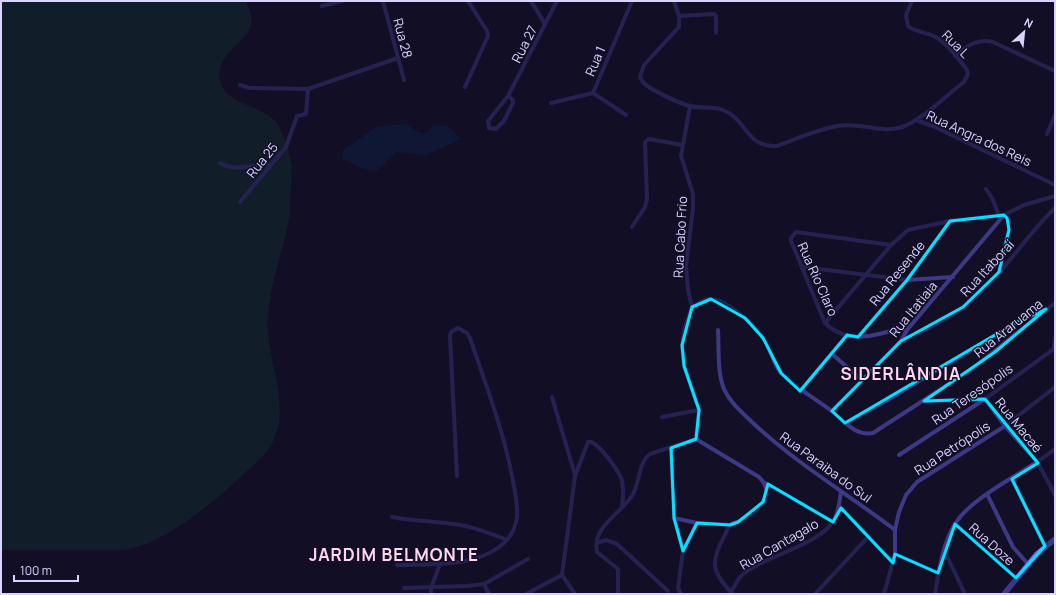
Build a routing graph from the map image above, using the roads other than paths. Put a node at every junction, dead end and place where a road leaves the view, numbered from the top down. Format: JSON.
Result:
{"nodes":[{"id":1,"x":342,"y":1,"type":"edge"},
{"id":2,"x":383,"y":1,"type":"edge"},
{"id":3,"x":468,"y":1,"type":"edge"},
{"id":4,"x":531,"y":1,"type":"edge"},
{"id":5,"x":557,"y":1,"type":"edge"},
{"id":6,"x":631,"y":1,"type":"edge"},
{"id":7,"x":674,"y":1,"type":"edge"},
{"id":8,"x":912,"y":1,"type":"edge"},
{"id":9,"x":322,"y":6,"type":"dead end"},
{"id":10,"x":679,"y":16,"type":"junction"},
{"id":11,"x":545,"y":24,"type":"junction"},
{"id":12,"x":716,"y":33,"type":"dead end"},
{"id":13,"x":955,"y":56,"type":"junction"},
{"id":14,"x":398,"y":58,"type":"junction"},
{"id":15,"x":1055,"y":71,"type":"edge"},
{"id":16,"x":404,"y":80,"type":"dead end"},
{"id":17,"x":240,"y":85,"type":"dead end"},
{"id":18,"x":465,"y":87,"type":"dead end"},
{"id":19,"x":308,"y":89,"type":"junction"},
{"id":20,"x":593,"y":92,"type":"junction"},
{"id":21,"x":508,"y":96,"type":"junction"},
{"id":22,"x":551,"y":103,"type":"dead end"},
{"id":23,"x":690,"y":106,"type":"junction"},
{"id":24,"x":626,"y":115,"type":"dead end"},
{"id":25,"x":1055,"y":115,"type":"edge"},
{"id":26,"x":916,"y":120,"type":"junction"},
{"id":27,"x":1047,"y":134,"type":"dead end"},
{"id":28,"x":682,"y":145,"type":"junction"},
{"id":29,"x":220,"y":163,"type":"dead end"},
{"id":30,"x":270,"y":167,"type":"junction"},
{"id":31,"x":1055,"y":185,"type":"edge"},
{"id":32,"x":986,"y":189,"type":"dead end"},
{"id":33,"x":1055,"y":196,"type":"edge"},
{"id":34,"x":240,"y":202,"type":"dead end"},
{"id":35,"x":1055,"y":208,"type":"edge"},
{"id":36,"x":999,"y":215,"type":"junction"},
{"id":37,"x":1004,"y":215,"type":"junction"},
{"id":38,"x":950,"y":221,"type":"junction"},
{"id":39,"x":632,"y":228,"type":"dead end"},
{"id":40,"x":891,"y":245,"type":"junction"},
{"id":41,"x":803,"y":268,"type":"junction"},
{"id":42,"x":999,"y":272,"type":"junction"},
{"id":43,"x":866,"y":275,"type":"junction"},
{"id":44,"x":953,"y":277,"type":"junction"},
{"id":45,"x":908,"y":280,"type":"junction"},
{"id":46,"x":1055,"y":303,"type":"edge"},
{"id":47,"x":692,"y":307,"type":"junction"},
{"id":48,"x":1046,"y":309,"type":"junction"},
{"id":49,"x":825,"y":323,"type":"junction"},
{"id":50,"x":718,"y":330,"type":"dead end"},
{"id":51,"x":907,"y":330,"type":"junction"},
{"id":52,"x":847,"y":336,"type":"junction"},
{"id":53,"x":858,"y":337,"type":"junction"},
{"id":54,"x":1055,"y":338,"type":"edge"},
{"id":55,"x":901,"y":340,"type":"junction"},
{"id":56,"x":1055,"y":349,"type":"edge"},
{"id":57,"x":832,"y":354,"type":"junction"},
{"id":58,"x":862,"y":380,"type":"junction"},
{"id":59,"x":1055,"y":387,"type":"edge"},
{"id":60,"x":800,"y":391,"type":"junction"},
{"id":61,"x":552,"y":397,"type":"dead end"},
{"id":62,"x":986,"y":399,"type":"junction"},
{"id":63,"x":924,"y":401,"type":"junction"},
{"id":64,"x":699,"y":410,"type":"junction"},
{"id":65,"x":832,"y":411,"type":"junction"},
{"id":66,"x":662,"y":417,"type":"dead end"},
{"id":67,"x":845,"y":423,"type":"junction"},
{"id":68,"x":1005,"y":426,"type":"junction"},
{"id":69,"x":696,"y":439,"type":"junction"},
{"id":70,"x":671,"y":448,"type":"junction"},
{"id":71,"x":1055,"y":449,"type":"edge"},
{"id":72,"x":899,"y":455,"type":"dead end"},
{"id":73,"x":1038,"y":463,"type":"junction"},
{"id":74,"x":456,"y":476,"type":"dead end"},
{"id":75,"x":575,"y":476,"type":"junction"},
{"id":76,"x":1012,"y":479,"type":"junction"},
{"id":77,"x":765,"y":483,"type":"junction"},
{"id":78,"x":841,"y":490,"type":"junction"},
{"id":79,"x":987,"y":494,"type":"junction"},
{"id":80,"x":1055,"y":496,"type":"edge"},
{"id":81,"x":839,"y":506,"type":"junction"},
{"id":82,"x":622,"y":507,"type":"junction"},
{"id":83,"x":392,"y":517,"type":"dead end"},
{"id":84,"x":674,"y":518,"type":"junction"},
{"id":85,"x":833,"y":522,"type":"junction"},
{"id":86,"x":696,"y":523,"type":"junction"},
{"id":87,"x":955,"y":524,"type":"junction"},
{"id":88,"x":730,"y":525,"type":"junction"},
{"id":89,"x":894,"y":530,"type":"junction"},
{"id":90,"x":868,"y":537,"type":"junction"},
{"id":91,"x":1055,"y":539,"type":"edge"},
{"id":92,"x":507,"y":540,"type":"junction"},
{"id":93,"x":597,"y":543,"type":"junction"},
{"id":94,"x":1045,"y":546,"type":"junction"},
{"id":95,"x":944,"y":550,"type":"junction"},
{"id":96,"x":683,"y":551,"type":"junction"},
{"id":97,"x":895,"y":554,"type":"junction"},
{"id":98,"x":528,"y":559,"type":"dead end"},
{"id":99,"x":893,"y":563,"type":"junction"},
{"id":100,"x":440,"y":564,"type":"junction"},
{"id":101,"x":1028,"y":564,"type":"junction"},
{"id":102,"x":397,"y":565,"type":"dead end"},
{"id":103,"x":938,"y":573,"type":"junction"},
{"id":104,"x":562,"y":575,"type":"junction"},
{"id":105,"x":1016,"y":578,"type":"junction"},
{"id":106,"x":484,"y":584,"type":"junction"},
{"id":107,"x":404,"y":588,"type":"dead end"},
{"id":108,"x":431,"y":588,"type":"junction"},
{"id":109,"x":678,"y":588,"type":"junction"},
{"id":110,"x":667,"y":592,"type":"edge"},
{"id":111,"x":732,"y":593,"type":"edge"},
{"id":112,"x":431,"y":594,"type":"edge"},
{"id":113,"x":489,"y":594,"type":"edge"},
{"id":114,"x":526,"y":594,"type":"edge"},
{"id":115,"x":575,"y":594,"type":"edge"},
{"id":116,"x":618,"y":594,"type":"edge"},
{"id":117,"x":681,"y":594,"type":"edge"},
{"id":118,"x":815,"y":594,"type":"edge"},
{"id":119,"x":884,"y":594,"type":"edge"},
{"id":120,"x":935,"y":594,"type":"edge"},
{"id":121,"x":965,"y":594,"type":"edge"},
{"id":122,"x":1004,"y":594,"type":"edge"}],
"edges":[{"from":1,"to":9,"type":"street"},
{"from":2,"to":14,"type":"street","name":"Rua 28"},
{"from":3,"to":18,"type":"street"},
{"from":4,"to":11,"type":"street"},
{"from":5,"to":11,"type":"street","name":"Rua 27"},
{"from":6,"to":20,"type":"street","name":"Rua 1"},
{"from":7,"to":10,"type":"street"},
{"from":8,"to":13,"type":"street","name":"Rua L"},
{"from":10,"to":12,"type":"street"},
{"from":10,"to":23,"type":"street","name":"Rua Angra dos Reis"},
{"from":11,"to":21,"type":"street","name":"Rua 27"},
{"from":13,"to":15,"type":"street"},
{"from":13,"to":26,"type":"street","name":"Rua L"},
{"from":14,"to":16,"type":"street","name":"Rua 28"},
{"from":14,"to":19,"type":"street"},
{"from":17,"to":19,"type":"street"},
{"from":19,"to":30,"type":"street","name":"Rua 25"},
{"from":20,"to":22,"type":"street"},
{"from":20,"to":24,"type":"street","name":"Rua 1"},
{"from":21,"to":21,"type":"street"},
{"from":23,"to":26,"type":"street","name":"Rua Angra dos Reis"},
{"from":23,"to":28,"type":"street","name":"Rua Cabo Frio"},
{"from":25,"to":27,"type":"street"},
{"from":26,"to":31,"type":"street","name":"Rua Angra dos Reis"},
{"from":28,"to":39,"type":"street"},
{"from":28,"to":47,"type":"street","name":"Rua Cabo Frio"},
{"from":29,"to":30,"type":"street"},
{"from":30,"to":34,"type":"street","name":"Rua 25"},
{"from":32,"to":36,"type":"street"},
{"from":33,"to":37,"type":"street"},
{"from":35,"to":42,"type":"street","name":"Rua Itaboraí"},
{"from":36,"to":37,"type":"street"},
{"from":36,"to":38,"type":"street"},
{"from":37,"to":42,"type":"street"},
{"from":37,"to":44,"type":"street","name":"Rua Itatiaia"},
{"from":38,"to":40,"type":"street"},
{"from":38,"to":45,"type":"street","name":"Rua Resende"},
{"from":40,"to":41,"type":"street","name":"Rua Rio Claro"},
{"from":40,"to":43,"type":"street"},
{"from":41,"to":43,"type":"street"},
{"from":41,"to":49,"type":"street","name":"Rua Rio Claro"},
{"from":42,"to":55,"type":"street","name":"Rua Itaboraí"},
{"from":43,"to":45,"type":"street"},
{"from":43,"to":49,"type":"street"},
{"from":44,"to":45,"type":"street"},
{"from":44,"to":51,"type":"street","name":"Rua Itatiaia"},
{"from":45,"to":53,"type":"street","name":"Rua Resende"},
{"from":46,"to":48,"type":"street","name":"Rua Araruama"},
{"from":47,"to":60,"type":"street","name":"Rua Araruama"},
{"from":47,"to":64,"type":"street"},
{"from":48,"to":63,"type":"street","name":"Rua Araruama"},
{"from":48,"to":67,"type":"street"},
{"from":49,"to":52,"type":"street","name":"Rua Rio Claro"},
{"from":50,"to":78,"type":"street","name":"Rua Paraiba do Sul"},
{"from":51,"to":53,"type":"street","name":"Rua Rio Claro"},
{"from":51,"to":55,"type":"street","name":"Rua Itatiaia"},
{"from":52,"to":53,"type":"street","name":"Rua Rio Claro"},
{"from":52,"to":57,"type":"street"},
{"from":54,"to":56,"type":"street"},
{"from":55,"to":58,"type":"street","name":"Rua Itatiaia"},
{"from":56,"to":62,"type":"street","name":"Rua Teresópolis"},
{"from":57,"to":58,"type":"street"},
{"from":57,"to":60,"type":"street"},
{"from":58,"to":65,"type":"street","name":"Rua Itatiaia"},
{"from":59,"to":68,"type":"street","name":"Rua Petrópolis"},
{"from":60,"to":65,"type":"street","name":"Rua Araruama"},
{"from":61,"to":75,"type":"street"},
{"from":62,"to":63,"type":"street"},
{"from":62,"to":68,"type":"street","name":"Rua Macaé"},
{"from":62,"to":72,"type":"street","name":"Rua Teresópolis"},
{"from":63,"to":67,"type":"street","name":"Rua Araruama"},
{"from":64,"to":66,"type":"street"},
{"from":64,"to":69,"type":"street"},
{"from":65,"to":67,"type":"street","name":"Rua Araruama"},
{"from":68,"to":73,"type":"street","name":"Rua Macaé"},
{"from":68,"to":89,"type":"street","name":"Rua Petrópolis"},
{"from":69,"to":70,"type":"street"},
{"from":69,"to":77,"type":"street"},
{"from":70,"to":82,"type":"street"},
{"from":70,"to":84,"type":"street"},
{"from":71,"to":73,"type":"street"},
{"from":73,"to":76,"type":"street"},
{"from":73,"to":80,"type":"street","name":"Rua Macaé"},
{"from":74,"to":92,"type":"street"},
{"from":75,"to":82,"type":"street"},
{"from":75,"to":104,"type":"street"},
{"from":76,"to":79,"type":"street"},
{"from":76,"to":94,"type":"street"},
{"from":77,"to":85,"type":"street"},
{"from":77,"to":88,"type":"street"},
{"from":78,"to":81,"type":"street","name":"Rua Cantagalo"},
{"from":78,"to":89,"type":"street","name":"Rua Paraiba do Sul"},
{"from":79,"to":87,"type":"street"},
{"from":79,"to":101,"type":"street"},
{"from":81,"to":85,"type":"street","name":"Rua Cantagalo"},
{"from":81,"to":90,"type":"street"},
{"from":82,"to":93,"type":"street"},
{"from":83,"to":92,"type":"street"},
{"from":84,"to":86,"type":"street"},
{"from":84,"to":96,"type":"street"},
{"from":85,"to":111,"type":"street","name":"Rua Cantagalo"},
{"from":86,"to":88,"type":"street"},
{"from":86,"to":96,"type":"street"},
{"from":87,"to":95,"type":"street"},
{"from":87,"to":105,"type":"street","name":"Rua Doze"},
{"from":88,"to":111,"type":"street"},
{"from":89,"to":97,"type":"street","name":"Rua Petrópolis"},
{"from":90,"to":99,"type":"street"},
{"from":90,"to":118,"type":"street"},
{"from":91,"to":94,"type":"main road"},
{"from":92,"to":100,"type":"street"},
{"from":93,"to":110,"type":"street"},
{"from":93,"to":116,"type":"street"},
{"from":94,"to":101,"type":"main road"},
{"from":95,"to":103,"type":"street"},
{"from":95,"to":121,"type":"street"},
{"from":96,"to":109,"type":"street"},
{"from":97,"to":99,"type":"street","name":"Rua Petrópolis"},
{"from":97,"to":103,"type":"street"},
{"from":98,"to":106,"type":"street"},
{"from":99,"to":119,"type":"street","name":"Rua Petrópolis"},
{"from":100,"to":102,"type":"street"},
{"from":100,"to":108,"type":"street"},
{"from":101,"to":105,"type":"main road"},
{"from":103,"to":120,"type":"street"},
{"from":104,"to":114,"type":"street"},
{"from":104,"to":115,"type":"street"},
{"from":105,"to":122,"type":"main road"},
{"from":106,"to":108,"type":"street"},
{"from":106,"to":113,"type":"street"},
{"from":107,"to":108,"type":"street"},
{"from":108,"to":112,"type":"street"},
{"from":109,"to":110,"type":"street"},
{"from":109,"to":117,"type":"street"}]}
